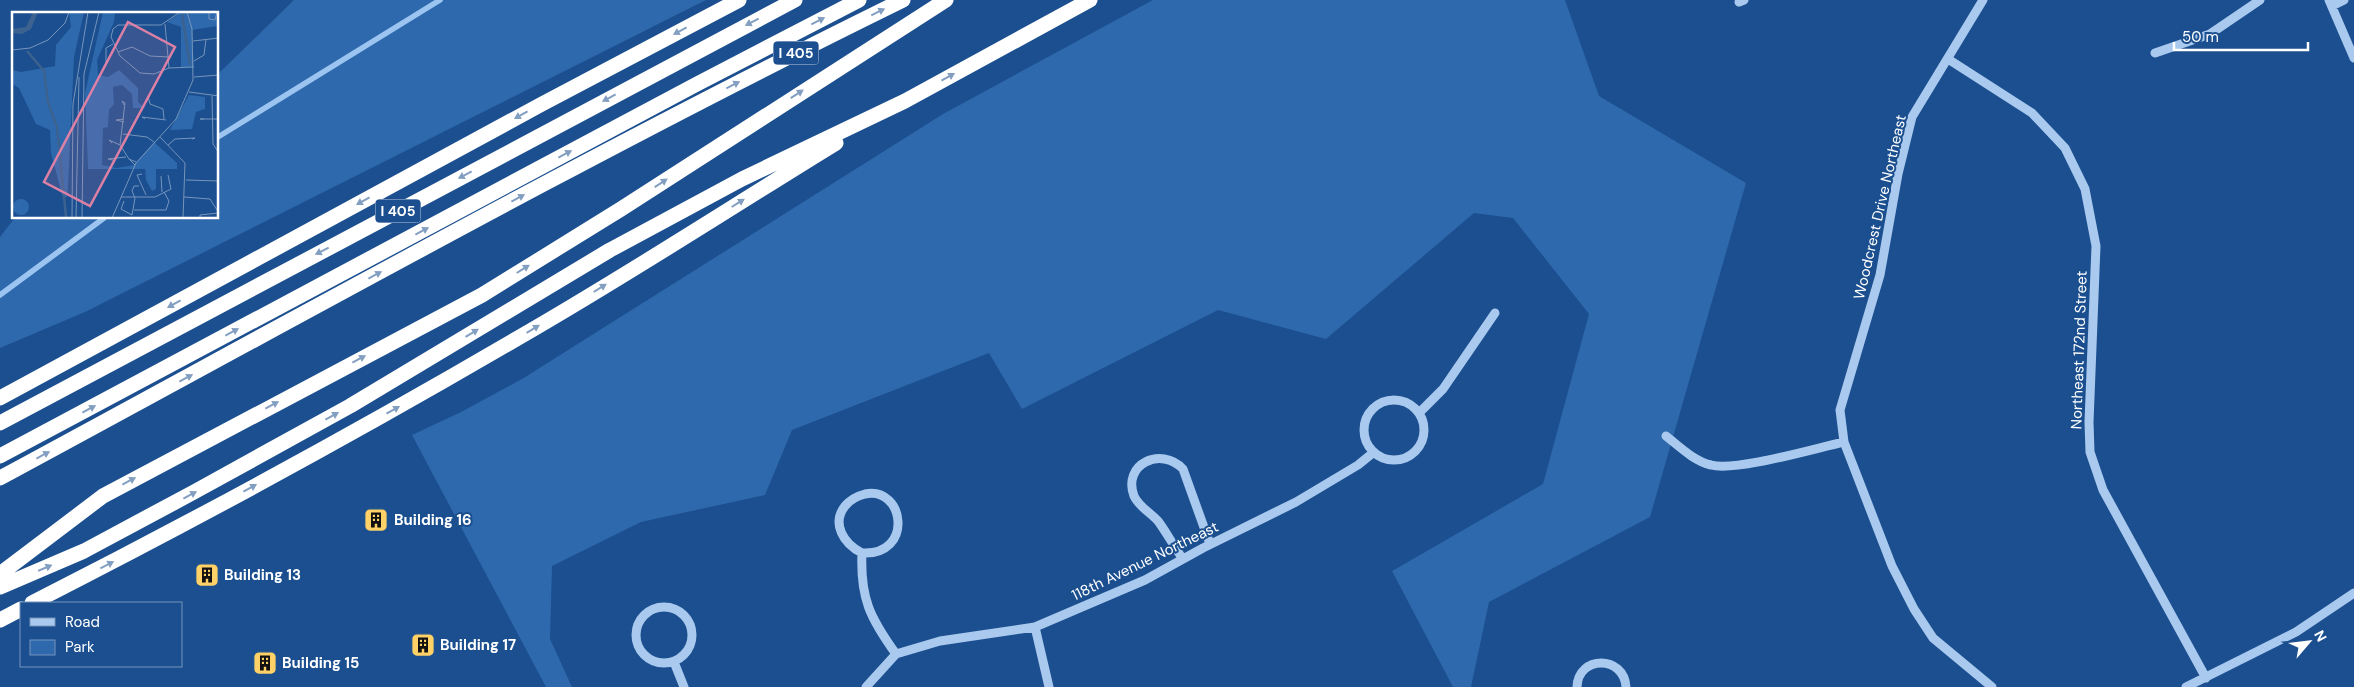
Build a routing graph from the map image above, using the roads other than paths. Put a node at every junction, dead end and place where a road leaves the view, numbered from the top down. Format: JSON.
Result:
{"nodes":[{"id":1,"x":739,"y":0,"type":"edge"},
{"id":2,"x":796,"y":0,"type":"edge"},
{"id":3,"x":859,"y":0,"type":"edge"},
{"id":4,"x":903,"y":0,"type":"edge"},
{"id":5,"x":946,"y":0,"type":"edge"},
{"id":6,"x":1090,"y":0,"type":"edge"},
{"id":7,"x":1983,"y":0,"type":"edge"},
{"id":8,"x":2260,"y":0,"type":"edge"},
{"id":9,"x":2344,"y":0,"type":"edge"},
{"id":10,"x":2330,"y":3,"type":"edge"},
{"id":11,"x":2156,"y":53,"type":"dead end"},
{"id":12,"x":2354,"y":58,"type":"edge"},
{"id":13,"x":1948,"y":59,"type":"junction"},
{"id":14,"x":905,"y":100,"type":"junction"},
{"id":15,"x":1495,"y":313,"type":"dead end"},
{"id":16,"x":66,"y":363,"type":"junction"},
{"id":17,"x":0,"y":392,"type":"edge"},
{"id":18,"x":0,"y":398,"type":"edge"},
{"id":19,"x":1418,"y":413,"type":"junction"},
{"id":20,"x":0,"y":423,"type":"edge"},
{"id":21,"x":1666,"y":436,"type":"dead end"},
{"id":22,"x":1844,"y":442,"type":"junction"},
{"id":23,"x":1374,"y":452,"type":"junction"},
{"id":24,"x":0,"y":456,"type":"edge"},
{"id":25,"x":0,"y":478,"type":"edge"},
{"id":26,"x":1210,"y":544,"type":"junction"},
{"id":27,"x":862,"y":552,"type":"junction"},
{"id":28,"x":1183,"y":559,"type":"junction"},
{"id":29,"x":0,"y":574,"type":"edge"},
{"id":30,"x":0,"y":587,"type":"edge"},
{"id":31,"x":2354,"y":593,"type":"edge"},
{"id":32,"x":34,"y":602,"type":"edge"},
{"id":33,"x":20,"y":610,"type":"edge"},
{"id":34,"x":0,"y":620,"type":"edge"},
{"id":35,"x":1036,"y":627,"type":"junction"},
{"id":36,"x":896,"y":654,"type":"junction"},
{"id":37,"x":674,"y":662,"type":"junction"},
{"id":38,"x":2206,"y":678,"type":"junction"},
{"id":39,"x":684,"y":687,"type":"edge"},
{"id":40,"x":866,"y":687,"type":"edge"},
{"id":41,"x":1049,"y":687,"type":"edge"},
{"id":42,"x":1578,"y":687,"type":"edge"},
{"id":43,"x":1626,"y":687,"type":"edge"},
{"id":44,"x":1992,"y":687,"type":"edge"},
{"id":45,"x":2186,"y":687,"type":"edge"}],
"edges":[{"from":1,"to":16,"type":"highway","number":"I 405","one_way":true},
{"from":2,"to":20,"type":"highway","number":"I 405","one_way":true},
{"from":24,"to":3,"type":"highway","number":"I 405","one_way":true},
{"from":25,"to":4,"type":"highway","number":"I 405","one_way":true},
{"from":29,"to":5,"type":"highway","one_way":true},
{"from":14,"to":6,"type":"highway","one_way":true},
{"from":7,"to":13,"type":"street","name":"Woodcrest Drive Northeast"},
{"from":8,"to":11,"type":"street"},
{"from":9,"to":10,"type":"street"},
{"from":10,"to":12,"type":"street"},
{"from":13,"to":22,"type":"street","name":"Woodcrest Drive Northeast"},
{"from":13,"to":38,"type":"street","name":"Northeast 172nd Street"},
{"from":30,"to":14,"type":"highway","one_way":true},
{"from":32,"to":14,"type":"highway","one_way":true},
{"from":15,"to":19,"type":"street"},
{"from":16,"to":17,"type":"highway"},
{"from":16,"to":18,"type":"highway","number":"I 405"},
{"from":19,"to":23,"type":"street"},
{"from":19,"to":23,"type":"street"},
{"from":21,"to":22,"type":"street"},
{"from":22,"to":44,"type":"street","name":"Woodcrest Drive Northeast"},
{"from":23,"to":26,"type":"street","name":"118th Avenue Northeast"},
{"from":26,"to":28,"type":"street","name":"118th Avenue Northeast"},
{"from":26,"to":28,"type":"street"},
{"from":27,"to":27,"type":"street"},
{"from":27,"to":36,"type":"street"},
{"from":28,"to":35,"type":"street","name":"118th Avenue Northeast"},
{"from":31,"to":38,"type":"street"},
{"from":33,"to":34,"type":"highway"},
{"from":35,"to":36,"type":"street","name":"118th Avenue Northeast"},
{"from":35,"to":41,"type":"street"},
{"from":36,"to":40,"type":"street"},
{"from":37,"to":37,"type":"street"},
{"from":37,"to":39,"type":"street"},
{"from":38,"to":45,"type":"street"},
{"from":42,"to":43,"type":"street"}]}
